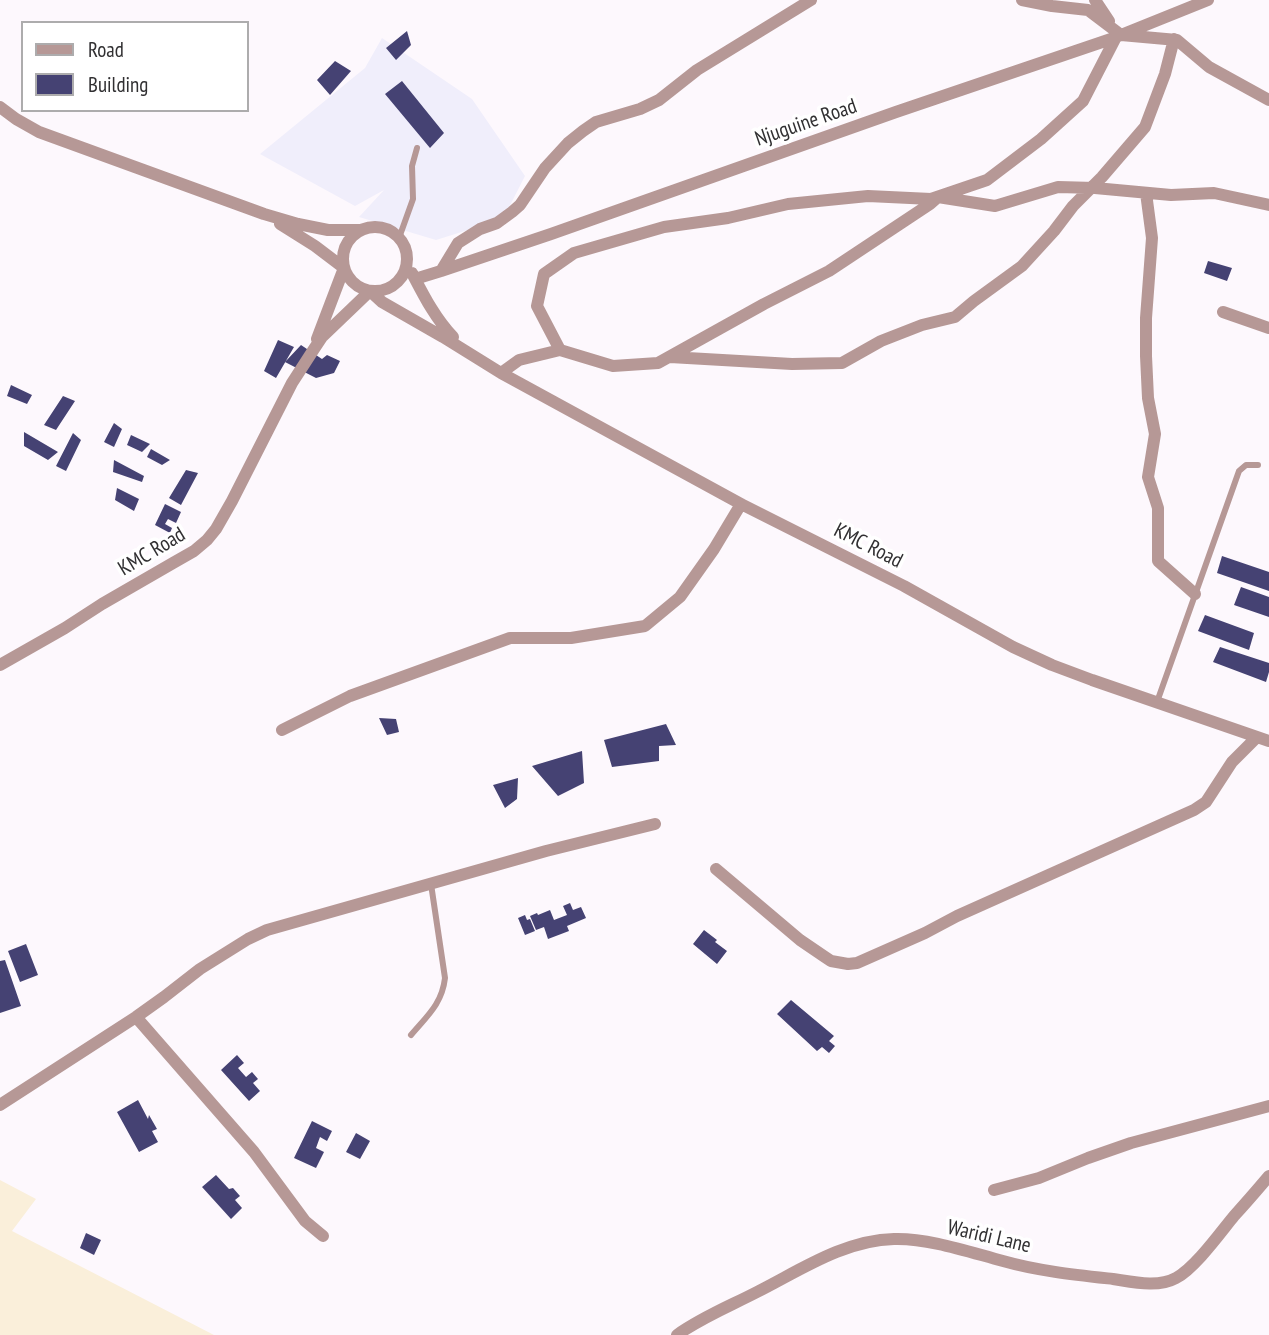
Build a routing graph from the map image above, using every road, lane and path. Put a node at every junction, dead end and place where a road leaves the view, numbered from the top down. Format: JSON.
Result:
{"nodes":[{"id":1,"x":811,"y":0,"type":"edge"},
{"id":2,"x":1022,"y":0,"type":"edge"},
{"id":3,"x":1095,"y":0,"type":"edge"},
{"id":4,"x":1208,"y":0,"type":"edge"},
{"id":5,"x":1118,"y":34,"type":"junction"},
{"id":6,"x":1174,"y":40,"type":"junction"},
{"id":7,"x":1269,"y":100,"type":"edge"},
{"id":8,"x":0,"y":107,"type":"edge"},
{"id":9,"x":417,"y":148,"type":"dead end"},
{"id":10,"x":1146,"y":193,"type":"junction"},
{"id":11,"x":938,"y":197,"type":"junction"},
{"id":12,"x":1269,"y":205,"type":"edge"},
{"id":13,"x":264,"y":214,"type":"junction"},
{"id":14,"x":360,"y":230,"type":"junction"},
{"id":15,"x":399,"y":238,"type":"junction"},
{"id":16,"x":407,"y":256,"type":"junction"},
{"id":17,"x":344,"y":268,"type":"junction"},
{"id":18,"x":440,"y":271,"type":"junction"},
{"id":19,"x":415,"y":278,"type":"junction"},
{"id":20,"x":370,"y":291,"type":"junction"},
{"id":21,"x":1223,"y":312,"type":"dead end"},
{"id":22,"x":1269,"y":328,"type":"edge"},
{"id":23,"x":314,"y":349,"type":"junction"},
{"id":24,"x":465,"y":350,"type":"junction"},
{"id":25,"x":560,"y":350,"type":"junction"},
{"id":26,"x":670,"y":357,"type":"junction"},
{"id":27,"x":501,"y":373,"type":"junction"},
{"id":28,"x":1258,"y":465,"type":"dead end"},
{"id":29,"x":741,"y":503,"type":"junction"},
{"id":30,"x":1195,"y":594,"type":"junction"},
{"id":31,"x":0,"y":665,"type":"edge"},
{"id":32,"x":1156,"y":703,"type":"junction"},
{"id":33,"x":282,"y":730,"type":"dead end"},
{"id":34,"x":1263,"y":739,"type":"edge"},
{"id":35,"x":655,"y":824,"type":"dead end"},
{"id":36,"x":716,"y":869,"type":"dead end"},
{"id":37,"x":430,"y":884,"type":"junction"},
{"id":38,"x":136,"y":1017,"type":"junction"},
{"id":39,"x":411,"y":1035,"type":"dead end"},
{"id":40,"x":0,"y":1105,"type":"edge"},
{"id":41,"x":1269,"y":1106,"type":"edge"},
{"id":42,"x":1269,"y":1176,"type":"edge"},
{"id":43,"x":994,"y":1190,"type":"dead end"},
{"id":44,"x":323,"y":1236,"type":"dead end"},
{"id":45,"x":677,"y":1335,"type":"edge"}],
"edges":[{"from":1,"to":18,"type":"street"},
{"from":2,"to":5,"type":"street"},
{"from":3,"to":5,"type":"street"},
{"from":4,"to":5,"type":"street","name":"Njuguine Road"},
{"from":5,"to":6,"type":"street"},
{"from":5,"to":11,"type":"street"},
{"from":5,"to":18,"type":"street","name":"Njuguine Road"},
{"from":6,"to":7,"type":"street"},
{"from":6,"to":26,"type":"street"},
{"from":8,"to":13,"type":"street"},
{"from":9,"to":15,"type":"lane"},
{"from":10,"to":11,"type":"street"},
{"from":10,"to":12,"type":"street"},
{"from":10,"to":30,"type":"street"},
{"from":11,"to":25,"type":"street"},
{"from":11,"to":26,"type":"street"},
{"from":13,"to":14,"type":"street"},
{"from":13,"to":17,"type":"street"},
{"from":14,"to":15,"type":"street"},
{"from":14,"to":17,"type":"street"},
{"from":15,"to":16,"type":"street"},
{"from":16,"to":19,"type":"street","name":"KMC Road"},
{"from":16,"to":20,"type":"street"},
{"from":17,"to":20,"type":"street"},
{"from":17,"to":23,"type":"street","name":"KMC Road"},
{"from":18,"to":19,"type":"street","name":"Njuguine Road"},
{"from":19,"to":24,"type":"street","name":"KMC Road"},
{"from":20,"to":23,"type":"street","name":"KMC Road"},
{"from":20,"to":24,"type":"street","name":"KMC Road"},
{"from":21,"to":22,"type":"street"},
{"from":23,"to":31,"type":"street","name":"KMC Road"},
{"from":24,"to":27,"type":"street","name":"KMC Road"},
{"from":25,"to":26,"type":"street"},
{"from":25,"to":27,"type":"street"},
{"from":27,"to":29,"type":"street","name":"KMC Road"},
{"from":28,"to":30,"type":"lane"},
{"from":29,"to":32,"type":"street","name":"KMC Road"},
{"from":29,"to":33,"type":"street"},
{"from":30,"to":32,"type":"lane"},
{"from":32,"to":34,"type":"street","name":"KMC Road"},
{"from":34,"to":36,"type":"street"},
{"from":35,"to":37,"type":"street"},
{"from":37,"to":38,"type":"street"},
{"from":37,"to":39,"type":"lane"},
{"from":38,"to":40,"type":"street"},
{"from":38,"to":44,"type":"street"},
{"from":41,"to":43,"type":"street"},
{"from":42,"to":45,"type":"street","name":"Waridi Lane"}]}
